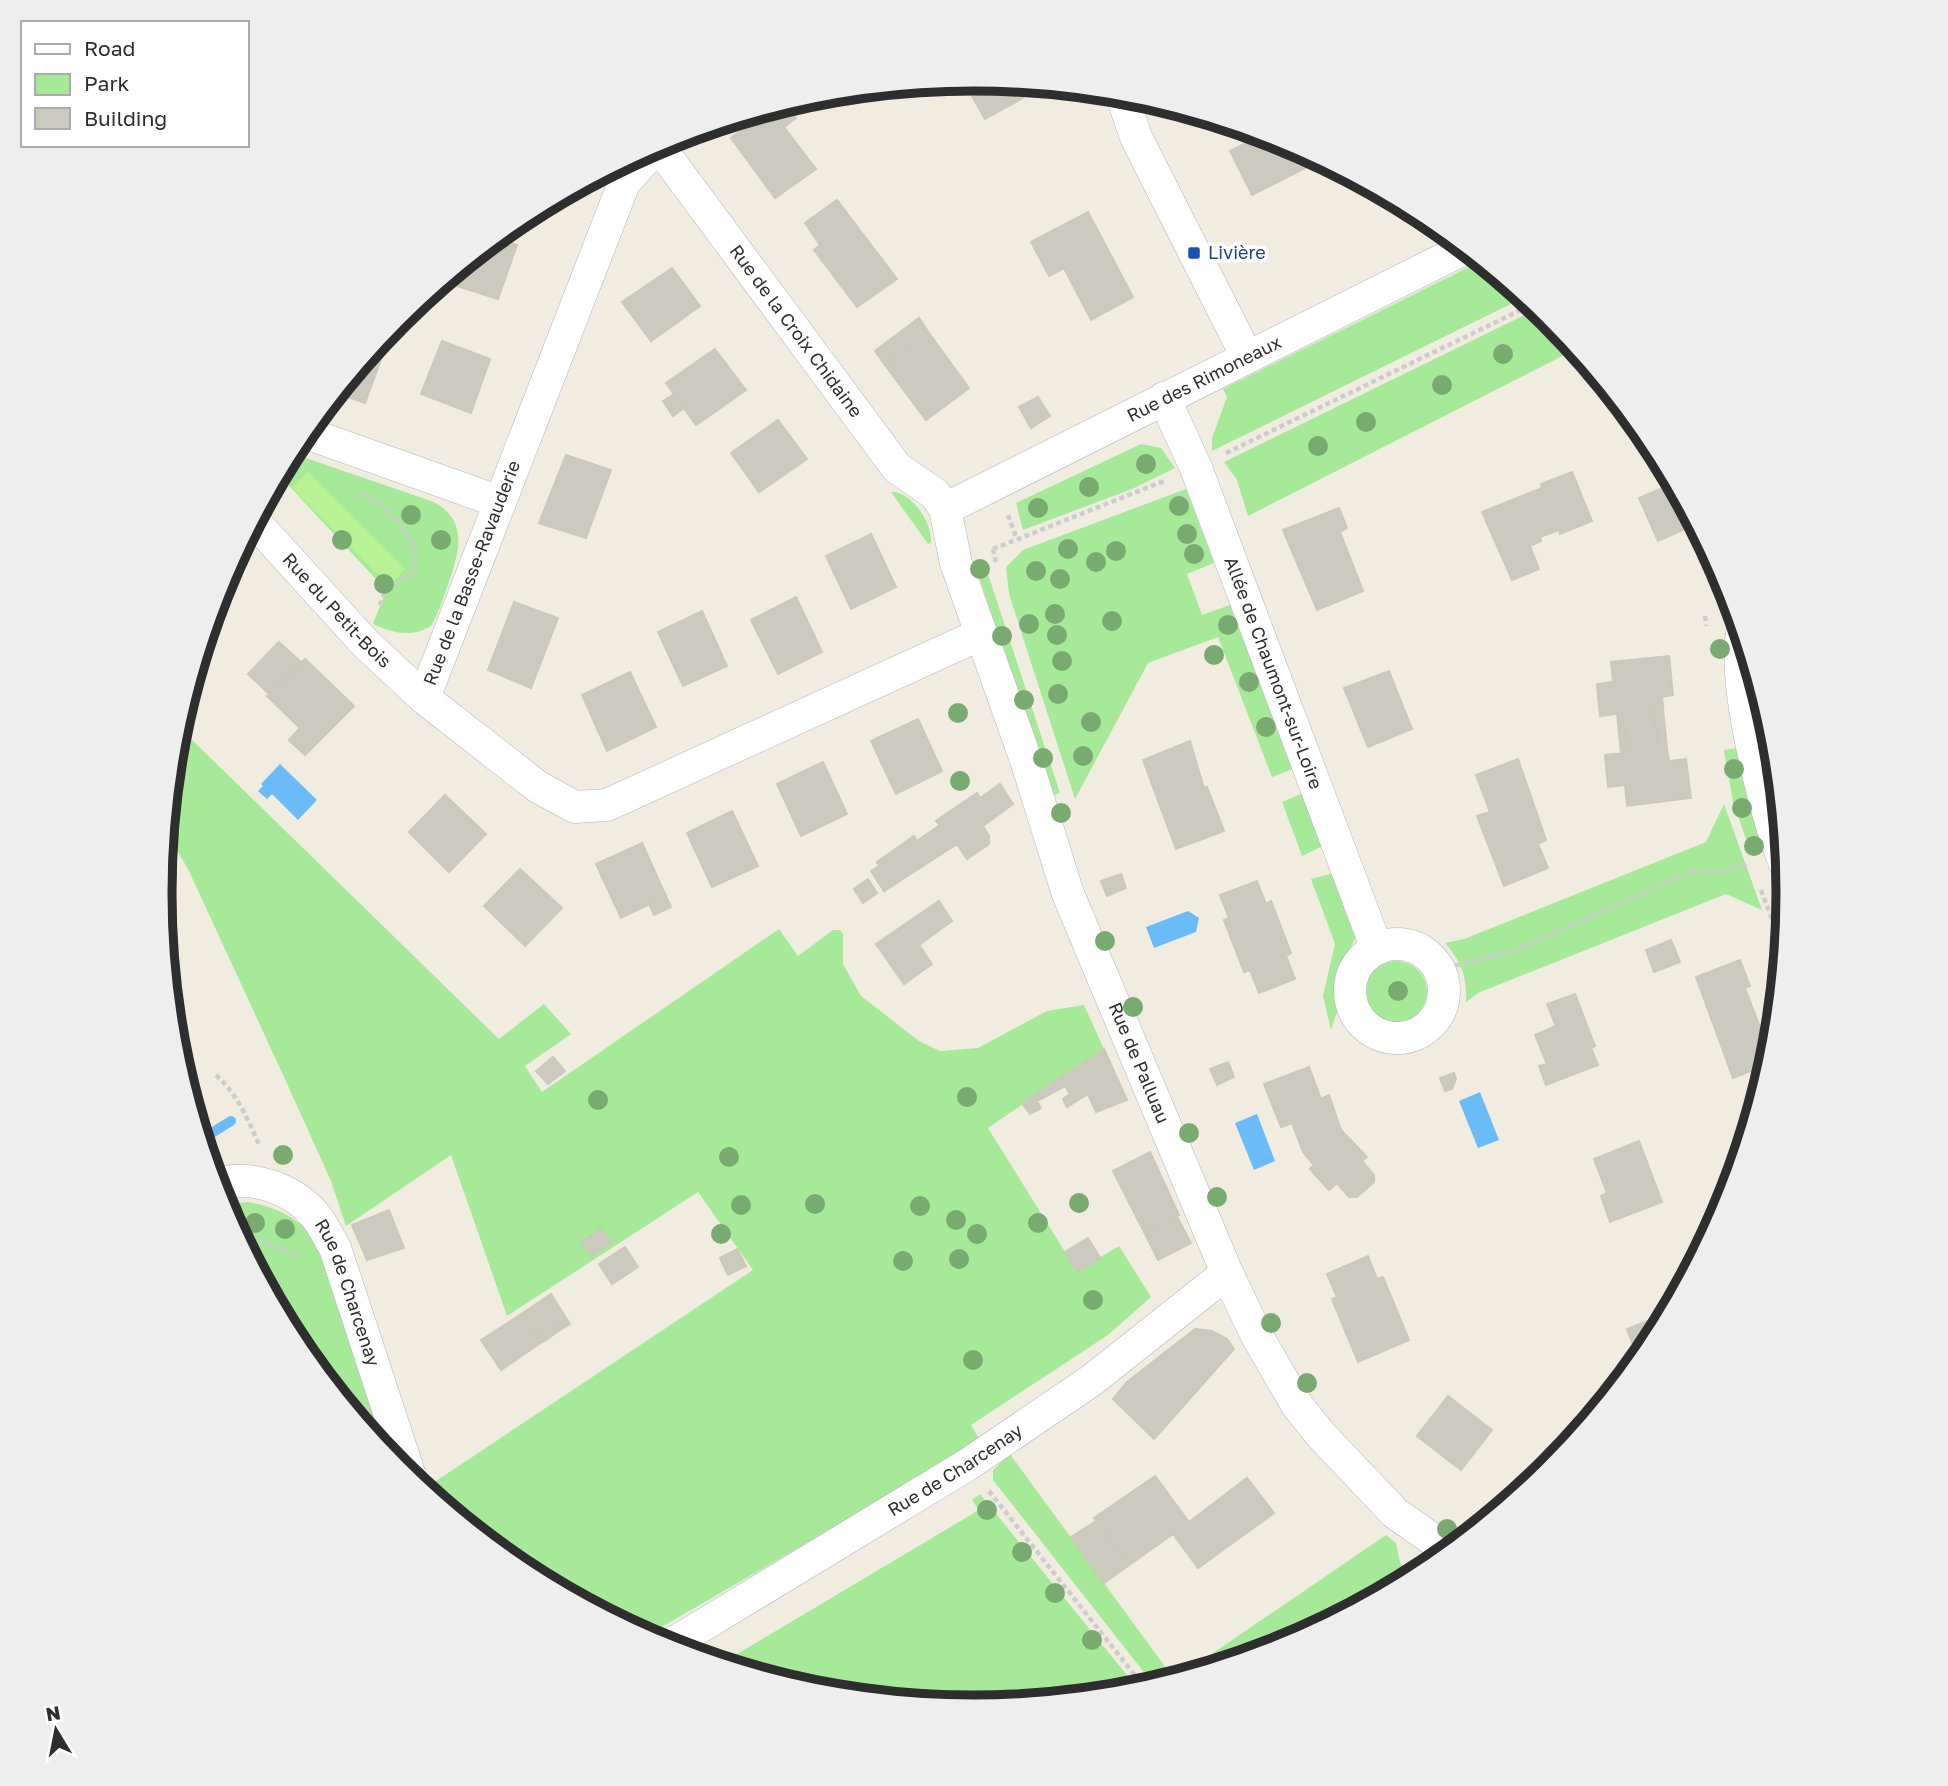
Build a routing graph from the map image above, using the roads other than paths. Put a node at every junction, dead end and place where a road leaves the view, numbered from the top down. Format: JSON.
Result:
{"nodes":[{"id":1,"x":1125,"y":105,"type":"edge"},
{"id":2,"x":665,"y":153,"type":"edge"},
{"id":3,"x":640,"y":164,"type":"edge"},
{"id":4,"x":1456,"y":252,"type":"edge"},
{"id":5,"x":1246,"y":355,"type":"junction"},
{"id":6,"x":1164,"y":398,"type":"junction"},
{"id":7,"x":314,"y":438,"type":"edge"},
{"id":8,"x":500,"y":502,"type":"junction"},
{"id":9,"x":945,"y":509,"type":"junction"},
{"id":10,"x":260,"y":528,"type":"edge"},
{"id":11,"x":981,"y":634,"type":"junction"},
{"id":12,"x":1742,"y":662,"type":"edge"},
{"id":13,"x":424,"y":698,"type":"junction"},
{"id":14,"x":1773,"y":828,"type":"edge"},
{"id":15,"x":1377,"y":948,"type":"junction"},
{"id":16,"x":227,"y":1183,"type":"edge"},
{"id":17,"x":1227,"y":1273,"type":"junction"},
{"id":18,"x":404,"y":1456,"type":"edge"},
{"id":19,"x":1440,"y":1545,"type":"edge"},
{"id":20,"x":680,"y":1639,"type":"edge"}],
"edges":[{"from":1,"to":5,"type":"street"},
{"from":2,"to":9,"type":"street","name":"Rue de la Croix Chidaine"},
{"from":3,"to":8,"type":"street","name":"Rue de la Basse-Ravauderie"},
{"from":4,"to":5,"type":"street","name":"Rue des Rimoneaux"},
{"from":5,"to":6,"type":"street","name":"Rue des Rimoneaux"},
{"from":6,"to":9,"type":"street","name":"Rue des Rimoneaux"},
{"from":6,"to":15,"type":"street","name":"Allée de Chaumont-sur-Loire"},
{"from":7,"to":8,"type":"street"},
{"from":8,"to":13,"type":"street","name":"Rue de la Basse-Ravauderie"},
{"from":9,"to":11,"type":"street","name":"Rue de Palluau"},
{"from":10,"to":13,"type":"street","name":"Rue du Petit-Bois"},
{"from":11,"to":13,"type":"street","name":"Rue de la Basse-Ravauderie"},
{"from":11,"to":17,"type":"street","name":"Rue de Palluau"},
{"from":12,"to":14,"type":"street"},
{"from":15,"to":15,"type":"street"},
{"from":16,"to":18,"type":"street","name":"Rue de Charcenay"},
{"from":17,"to":19,"type":"street","name":"Rue de Palluau"},
{"from":17,"to":20,"type":"street","name":"Rue de Charcenay"}]}
